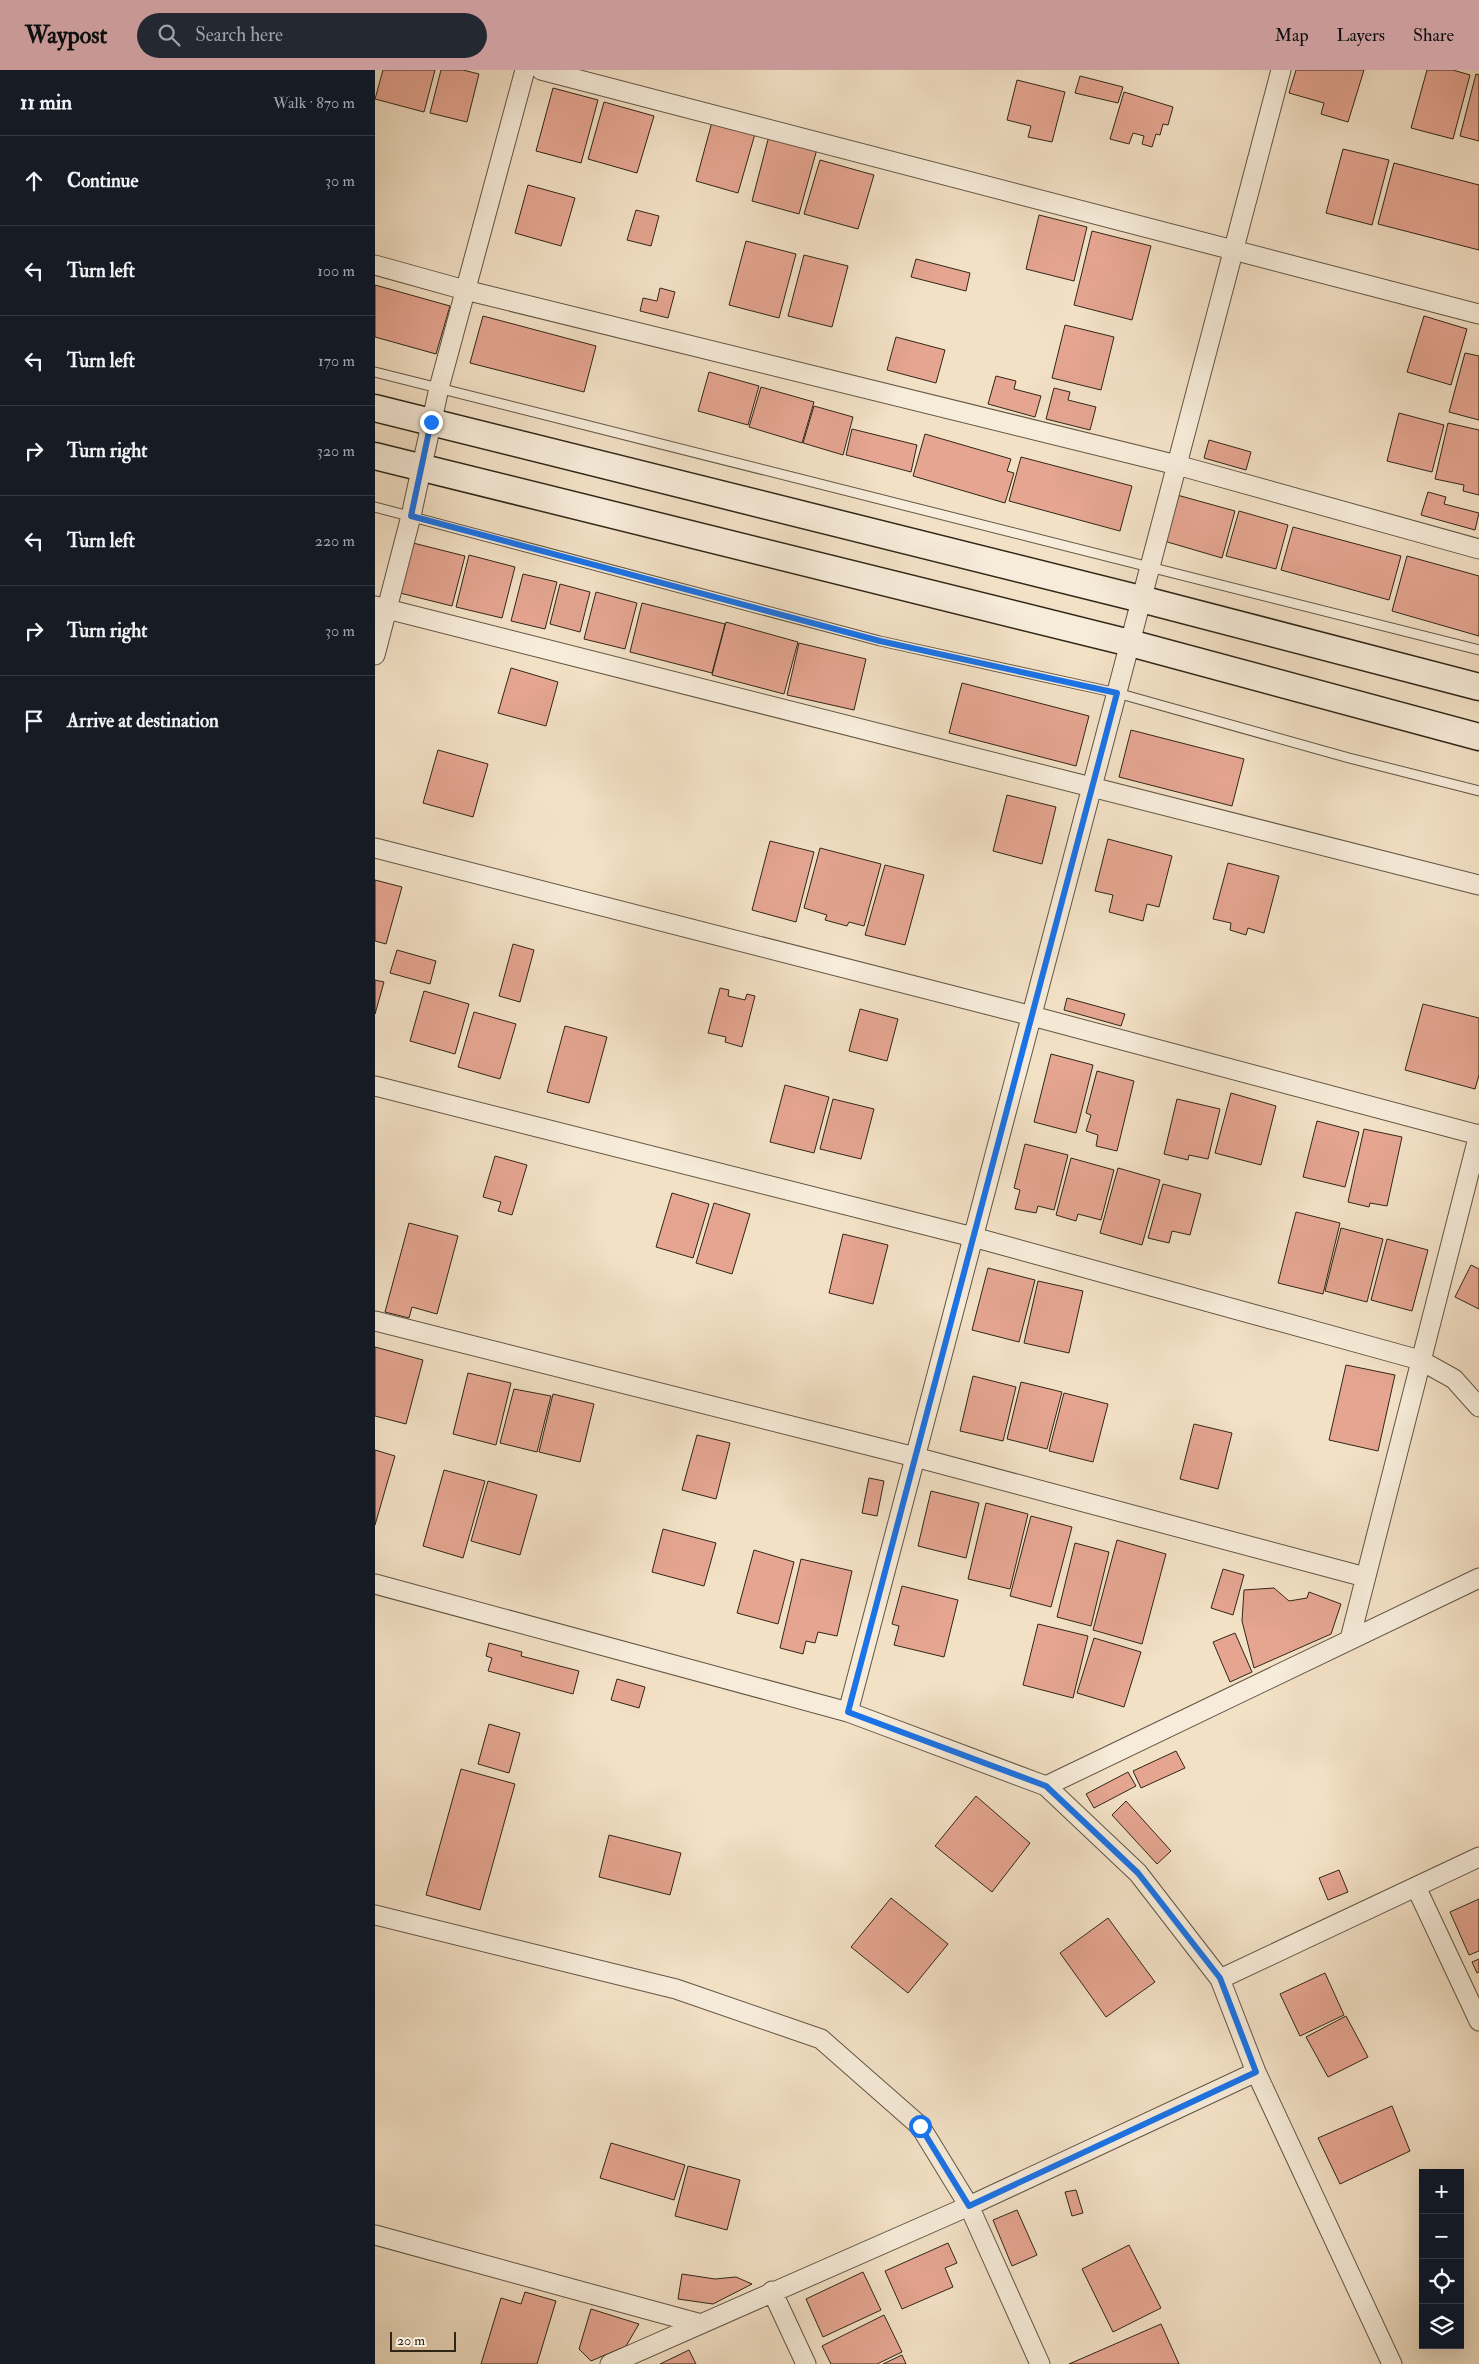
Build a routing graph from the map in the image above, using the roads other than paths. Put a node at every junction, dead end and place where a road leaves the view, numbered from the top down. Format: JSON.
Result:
{"nodes":[{"id":1,"x":525,"y":70,"type":"edge"},
{"id":2,"x":541,"y":70,"type":"edge"},
{"id":3,"x":1281,"y":70,"type":"edge"},
{"id":4,"x":1233,"y":250,"type":"junction"},
{"id":5,"x":375,"y":266,"type":"edge"},
{"id":6,"x":465,"y":290,"type":"junction"},
{"id":7,"x":1479,"y":314,"type":"edge"},
{"id":8,"x":375,"y":372,"type":"edge"},
{"id":9,"x":439,"y":388,"type":"junction"},
{"id":10,"x":375,"y":408,"type":"edge"},
{"id":11,"x":431,"y":422,"type":"junction"},
{"id":12,"x":375,"y":456,"type":"edge"},
{"id":13,"x":1177,"y":465,"type":"junction"},
{"id":14,"x":422,"y":468,"type":"junction"},
{"id":15,"x":375,"y":507,"type":"edge"},
{"id":16,"x":411,"y":516,"type":"junction"},
{"id":17,"x":1479,"y":549,"type":"edge"},
{"id":18,"x":1150,"y":565,"type":"junction"},
{"id":19,"x":1141,"y":600,"type":"junction"},
{"id":20,"x":381,"y":608,"type":"edge"},
{"id":21,"x":1129,"y":642,"type":"junction"},
{"id":22,"x":1479,"y":650,"type":"edge"},
{"id":23,"x":375,"y":655,"type":"edge"},
{"id":24,"x":1479,"y":688,"type":"edge"},
{"id":25,"x":1117,"y":693,"type":"junction"},
{"id":26,"x":1479,"y":737,"type":"edge"},
{"id":27,"x":1092,"y":787,"type":"junction"},
{"id":28,"x":1479,"y":791,"type":"edge"},
{"id":29,"x":375,"y":848,"type":"edge"},
{"id":30,"x":1479,"y":885,"type":"edge"},
{"id":31,"x":1032,"y":1016,"type":"junction"},
{"id":32,"x":375,"y":1086,"type":"edge"},
{"id":33,"x":1479,"y":1135,"type":"edge"},
{"id":34,"x":973,"y":1237,"type":"junction"},
{"id":35,"x":375,"y":1321,"type":"edge"},
{"id":36,"x":1420,"y":1360,"type":"junction"},
{"id":37,"x":1479,"y":1407,"type":"edge"},
{"id":38,"x":915,"y":1457,"type":"junction"},
{"id":39,"x":1365,"y":1576,"type":"junction"},
{"id":40,"x":1479,"y":1578,"type":"edge"},
{"id":41,"x":375,"y":1584,"type":"edge"},
{"id":42,"x":1350,"y":1639,"type":"junction"},
{"id":43,"x":848,"y":1712,"type":"junction"},
{"id":44,"x":1046,"y":1786,"type":"junction"},
{"id":45,"x":1479,"y":1857,"type":"edge"},
{"id":46,"x":1416,"y":1887,"type":"junction"},
{"id":47,"x":375,"y":1915,"type":"edge"},
{"id":48,"x":1220,"y":1978,"type":"junction"},
{"id":49,"x":1479,"y":2021,"type":"edge"},
{"id":50,"x":1256,"y":2072,"type":"junction"},
{"id":51,"x":969,"y":2206,"type":"junction"},
{"id":52,"x":375,"y":2235,"type":"edge"},
{"id":53,"x":771,"y":2291,"type":"junction"},
{"id":54,"x":701,"y":2324,"type":"junction"},
{"id":55,"x":610,"y":2364,"type":"edge"},
{"id":56,"x":806,"y":2364,"type":"edge"},
{"id":57,"x":1040,"y":2364,"type":"edge"},
{"id":58,"x":1393,"y":2364,"type":"edge"}],
"edges":[{"from":1,"to":6,"type":"street"},
{"from":2,"to":4,"type":"street"},
{"from":3,"to":4,"type":"street"},
{"from":4,"to":7,"type":"street"},
{"from":4,"to":13,"type":"street"},
{"from":5,"to":6,"type":"street"},
{"from":6,"to":9,"type":"street"},
{"from":6,"to":13,"type":"street"},
{"from":8,"to":9,"type":"lane"},
{"from":9,"to":11,"type":"street"},
{"from":9,"to":18,"type":"lane"},
{"from":10,"to":11,"type":"street"},
{"from":11,"to":14,"type":"street"},
{"from":11,"to":19,"type":"street"},
{"from":12,"to":14,"type":"street"},
{"from":13,"to":17,"type":"street"},
{"from":13,"to":18,"type":"street"},
{"from":14,"to":16,"type":"street"},
{"from":14,"to":21,"type":"street"},
{"from":15,"to":16,"type":"lane"},
{"from":16,"to":20,"type":"street"},
{"from":16,"to":25,"type":"lane"},
{"from":18,"to":19,"type":"street"},
{"from":18,"to":22,"type":"lane"},
{"from":19,"to":21,"type":"street"},
{"from":19,"to":24,"type":"street"},
{"from":20,"to":23,"type":"street"},
{"from":20,"to":27,"type":"street"},
{"from":21,"to":25,"type":"street"},
{"from":21,"to":26,"type":"street"},
{"from":25,"to":27,"type":"street"},
{"from":25,"to":28,"type":"lane"},
{"from":27,"to":30,"type":"street"},
{"from":27,"to":31,"type":"street"},
{"from":29,"to":31,"type":"street"},
{"from":31,"to":33,"type":"street"},
{"from":31,"to":34,"type":"street"},
{"from":32,"to":34,"type":"street"},
{"from":33,"to":36,"type":"street"},
{"from":34,"to":36,"type":"street"},
{"from":34,"to":38,"type":"street"},
{"from":35,"to":38,"type":"street"},
{"from":36,"to":37,"type":"street"},
{"from":36,"to":39,"type":"street"},
{"from":38,"to":39,"type":"street"},
{"from":38,"to":43,"type":"street"},
{"from":39,"to":42,"type":"street"},
{"from":40,"to":42,"type":"street"},
{"from":41,"to":43,"type":"street"},
{"from":42,"to":44,"type":"street"},
{"from":43,"to":44,"type":"street"},
{"from":44,"to":48,"type":"street"},
{"from":45,"to":46,"type":"street"},
{"from":46,"to":48,"type":"street"},
{"from":46,"to":49,"type":"street"},
{"from":47,"to":51,"type":"street"},
{"from":48,"to":50,"type":"street"},
{"from":50,"to":51,"type":"street"},
{"from":50,"to":58,"type":"street"},
{"from":51,"to":53,"type":"street"},
{"from":51,"to":57,"type":"street"},
{"from":52,"to":54,"type":"street"},
{"from":53,"to":54,"type":"street"},
{"from":53,"to":56,"type":"street"},
{"from":54,"to":55,"type":"street"}]}
